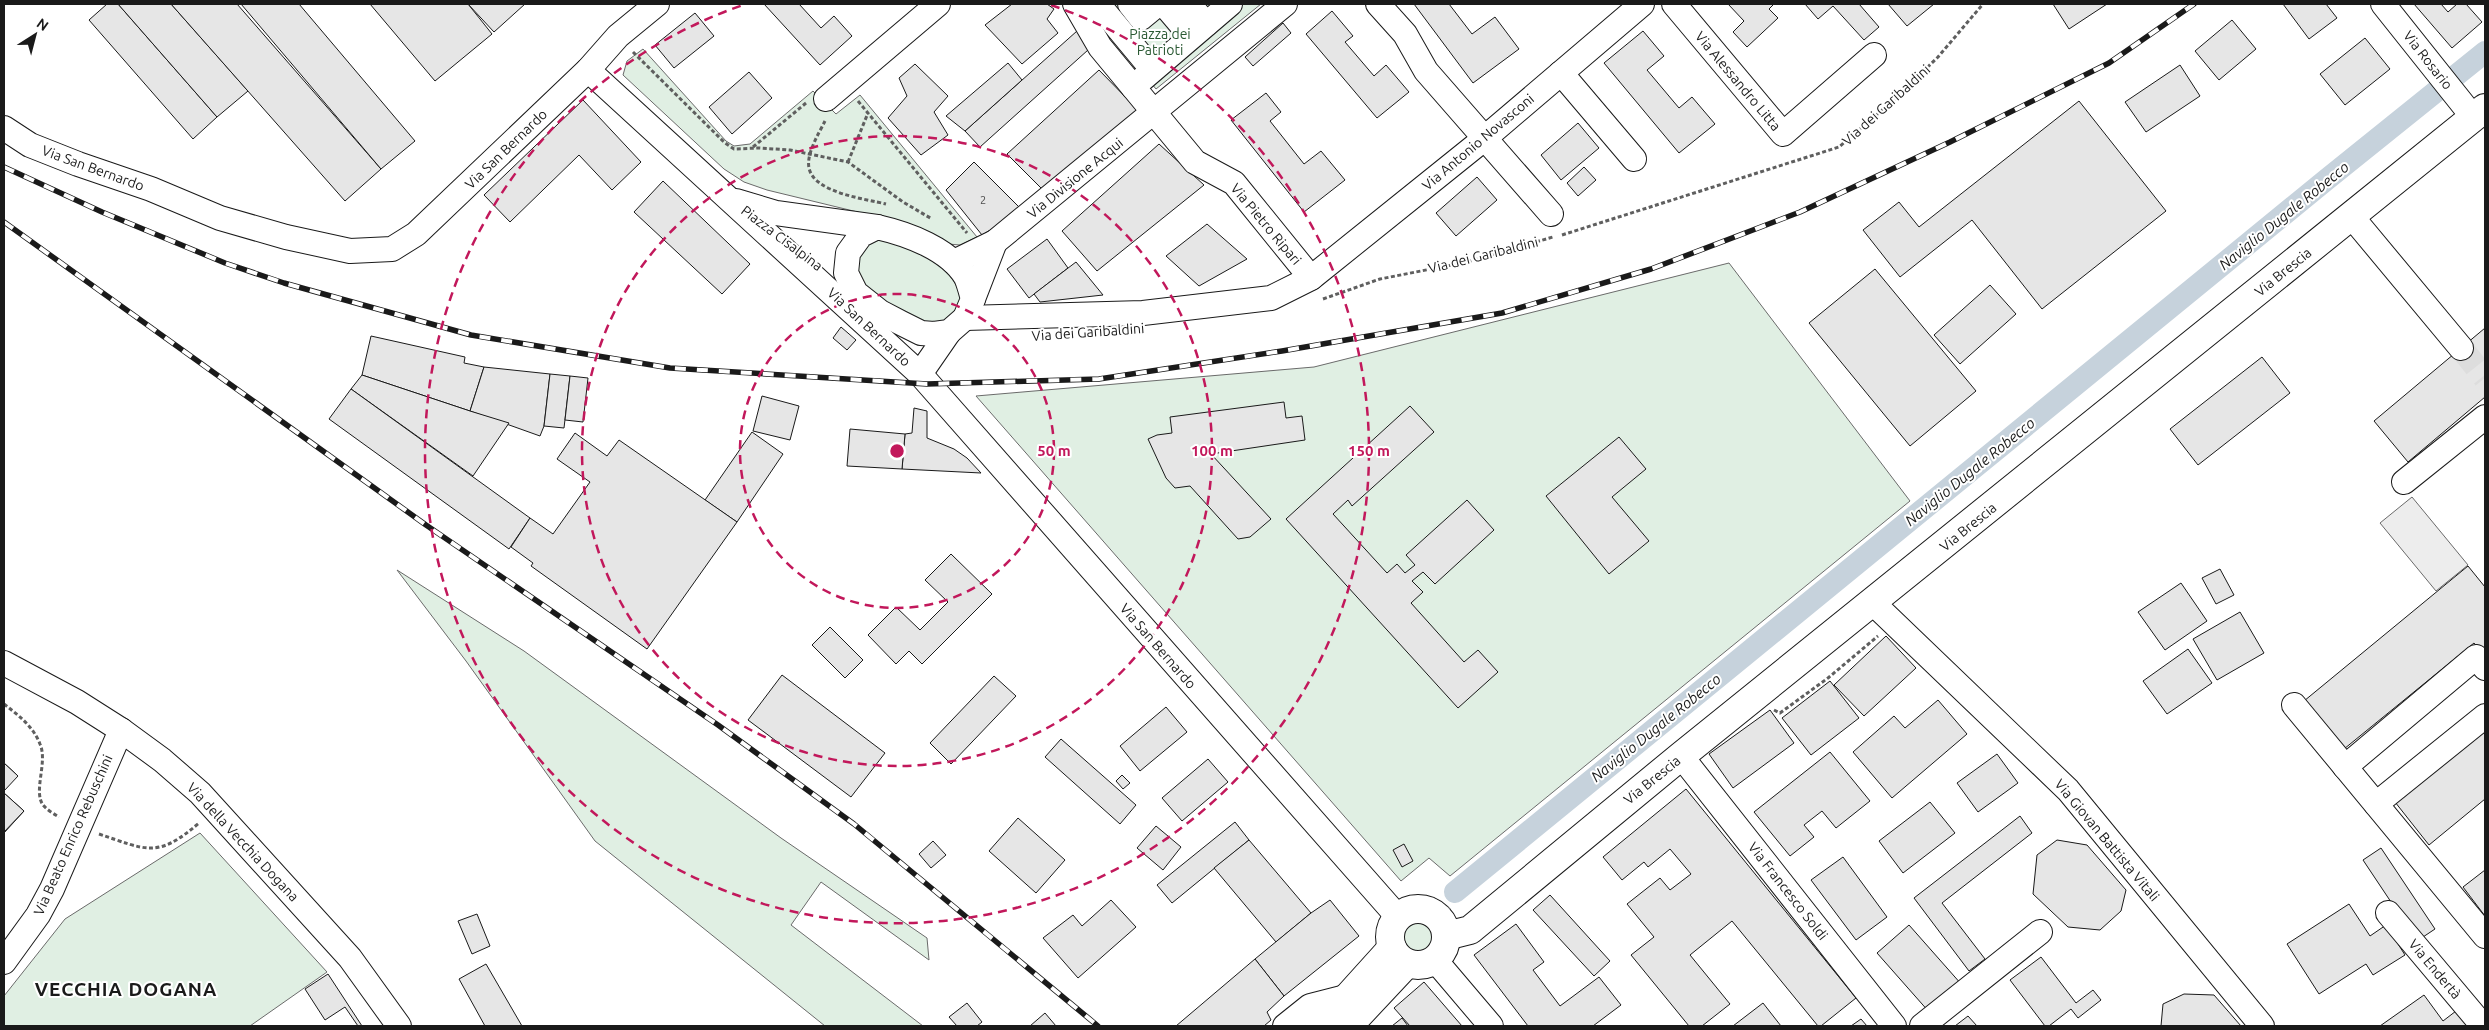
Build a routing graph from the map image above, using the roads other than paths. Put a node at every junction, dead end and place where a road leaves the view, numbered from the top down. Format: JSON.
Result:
{"nodes":[{"id":1,"x":657,"y":4,"type":"edge"},
{"id":2,"x":938,"y":4,"type":"edge"},
{"id":3,"x":1074,"y":4,"type":"edge"},
{"id":4,"x":1098,"y":4,"type":"edge"},
{"id":5,"x":1130,"y":4,"type":"edge"},
{"id":6,"x":1158,"y":4,"type":"edge"},
{"id":7,"x":1169,"y":4,"type":"edge"},
{"id":8,"x":1189,"y":4,"type":"edge"},
{"id":9,"x":1230,"y":4,"type":"edge"},
{"id":10,"x":1285,"y":4,"type":"edge"},
{"id":11,"x":1378,"y":4,"type":"edge"},
{"id":12,"x":1642,"y":4,"type":"edge"},
{"id":13,"x":1674,"y":4,"type":"edge"},
{"id":14,"x":2383,"y":4,"type":"edge"},
{"id":15,"x":1190,"y":37,"type":"junction"},
{"id":16,"x":1874,"y":55,"type":"dead end"},
{"id":17,"x":588,"y":70,"type":"junction"},
{"id":18,"x":1152,"y":70,"type":"junction"},
{"id":19,"x":1561,"y":73,"type":"junction"},
{"id":20,"x":1195,"y":78,"type":"junction"},
{"id":21,"x":1133,"y":87,"type":"junction"},
{"id":22,"x":826,"y":109,"type":"road end"},
{"id":23,"x":1154,"y":112,"type":"junction"},
{"id":24,"x":2479,"y":112,"type":"edge"},
{"id":25,"x":4,"y":128,"type":"edge"},
{"id":26,"x":1485,"y":137,"type":"junction"},
{"id":27,"x":1634,"y":159,"type":"dead end"},
{"id":28,"x":732,"y":200,"type":"junction"},
{"id":29,"x":1551,"y":214,"type":"dead end"},
{"id":30,"x":2352,"y":217,"type":"junction"},
{"id":31,"x":878,"y":227,"type":"junction"},
{"id":32,"x":986,"y":247,"type":"junction"},
{"id":33,"x":954,"y":262,"type":"junction"},
{"id":34,"x":1314,"y":290,"type":"junction"},
{"id":35,"x":856,"y":294,"type":"junction"},
{"id":36,"x":962,"y":316,"type":"junction"},
{"id":37,"x":2461,"y":348,"type":"tunnel mouth"},
{"id":38,"x":920,"y":374,"type":"junction"},
{"id":39,"x":2485,"y":417,"type":"edge"},
{"id":40,"x":2404,"y":482,"type":"dead end"},
{"id":41,"x":1873,"y":603,"type":"junction"},
{"id":42,"x":4,"y":663,"type":"edge"},
{"id":43,"x":2485,"y":668,"type":"edge"},
{"id":44,"x":2294,"y":706,"type":"dead end"},
{"id":45,"x":2485,"y":716,"type":"edge"},
{"id":46,"x":121,"y":730,"type":"junction"},
{"id":47,"x":1681,"y":756,"type":"junction"},
{"id":48,"x":2345,"y":767,"type":"junction"},
{"id":49,"x":2376,"y":804,"type":"junction"},
{"id":50,"x":2388,"y":913,"type":"dead end"},
{"id":51,"x":1398,"y":917,"type":"junction"},
{"id":52,"x":2040,"y":932,"type":"dead end"},
{"id":53,"x":2485,"y":936,"type":"edge"},
{"id":54,"x":1420,"y":952,"type":"junction"},
{"id":55,"x":4,"y":962,"type":"edge"},
{"id":56,"x":1349,"y":996,"type":"junction"},
{"id":57,"x":399,"y":1026,"type":"edge"},
{"id":58,"x":1285,"y":1026,"type":"edge"},
{"id":59,"x":1319,"y":1026,"type":"edge"},
{"id":60,"x":1351,"y":1026,"type":"edge"},
{"id":61,"x":1491,"y":1026,"type":"edge"},
{"id":62,"x":1894,"y":1026,"type":"edge"},
{"id":63,"x":1922,"y":1026,"type":"edge"},
{"id":64,"x":2262,"y":1026,"type":"edge"},
{"id":65,"x":2483,"y":1026,"type":"edge"}],
"edges":[{"from":1,"to":17,"type":"street"},
{"from":2,"to":22,"type":"street"},
{"from":3,"to":21,"type":"street"},
{"from":4,"to":18,"type":"street"},
{"from":5,"to":6,"type":"street"},
{"from":7,"to":15,"type":"street"},
{"from":8,"to":15,"type":"street"},
{"from":9,"to":15,"type":"street"},
{"from":10,"to":20,"type":"street"},
{"from":11,"to":26,"type":"street"},
{"from":12,"to":19,"type":"street","name":"Via Antonio Novasconi"},
{"from":13,"to":16,"type":"street","name":"Via Alessandro Litta"},
{"from":14,"to":24,"type":"street","name":"Via Rosario"},
{"from":15,"to":18,"type":"street"},
{"from":15,"to":20,"type":"street"},
{"from":17,"to":25,"type":"street","name":"Via San Bernardo"},
{"from":17,"to":28,"type":"street","name":"Via San Bernardo"},
{"from":18,"to":21,"type":"street"},
{"from":19,"to":26,"type":"street","name":"Via Antonio Novasconi"},
{"from":19,"to":27,"type":"street"},
{"from":20,"to":23,"type":"street"},
{"from":21,"to":23,"type":"street"},
{"from":23,"to":32,"type":"street","name":"Via Divisione Acqui"},
{"from":23,"to":34,"type":"street","name":"Via Pietro Ripari"},
{"from":24,"to":30,"type":"main road","name":"Via Brescia"},
{"from":26,"to":29,"type":"street"},
{"from":26,"to":34,"type":"street","name":"Via Antonio Novasconi"},
{"from":28,"to":31,"type":"street","name":"Piazza Cisalpina"},
{"from":28,"to":35,"type":"street","name":"Piazza Cisalpina"},
{"from":28,"to":38,"type":"street","name":"Via San Bernardo"},
{"from":30,"to":37,"type":"street"},
{"from":30,"to":41,"type":"main road","name":"Via Brescia"},
{"from":31,"to":33,"type":"street","name":"Piazza Cisalpina"},
{"from":31,"to":35,"type":"street","name":"Piazza Cisalpina"},
{"from":32,"to":33,"type":"street","name":"Via Divisione Acqui"},
{"from":32,"to":36,"type":"street","name":"Via San Bernardo"},
{"from":33,"to":36,"type":"street","name":"Piazza Cisalpina"},
{"from":34,"to":36,"type":"street","name":"Via dei Garibaldini"},
{"from":35,"to":36,"type":"street","name":"Piazza Cisalpina"},
{"from":36,"to":38,"type":"street","name":"Via San Bernardo"},
{"from":38,"to":51,"type":"street","name":"Via San Bernardo"},
{"from":39,"to":40,"type":"street"},
{"from":41,"to":47,"type":"main road","name":"Via Brescia"},
{"from":41,"to":64,"type":"street","name":"Via Giovan Battista Vitali"},
{"from":42,"to":46,"type":"street","name":"Via della Vecchia Dogana"},
{"from":43,"to":48,"type":"street"},
{"from":44,"to":48,"type":"street"},
{"from":45,"to":49,"type":"street"},
{"from":46,"to":55,"type":"street","name":"Via Beato Enrico Rebuschini"},
{"from":46,"to":57,"type":"street","name":"Via della Vecchia Dogana"},
{"from":47,"to":54,"type":"main road","name":"Via Brescia"},
{"from":47,"to":62,"type":"street","name":"Via Francesco Soldi"},
{"from":48,"to":49,"type":"street"},
{"from":49,"to":53,"type":"street"},
{"from":50,"to":65,"type":"street","name":"Via Endertà"},
{"from":51,"to":54,"type":"main road"},
{"from":51,"to":54,"type":"main road"},
{"from":52,"to":63,"type":"street"},
{"from":54,"to":56,"type":"main road"},
{"from":54,"to":60,"type":"street"},
{"from":54,"to":61,"type":"street"},
{"from":56,"to":58,"type":"street"},
{"from":56,"to":59,"type":"main road"}]}
